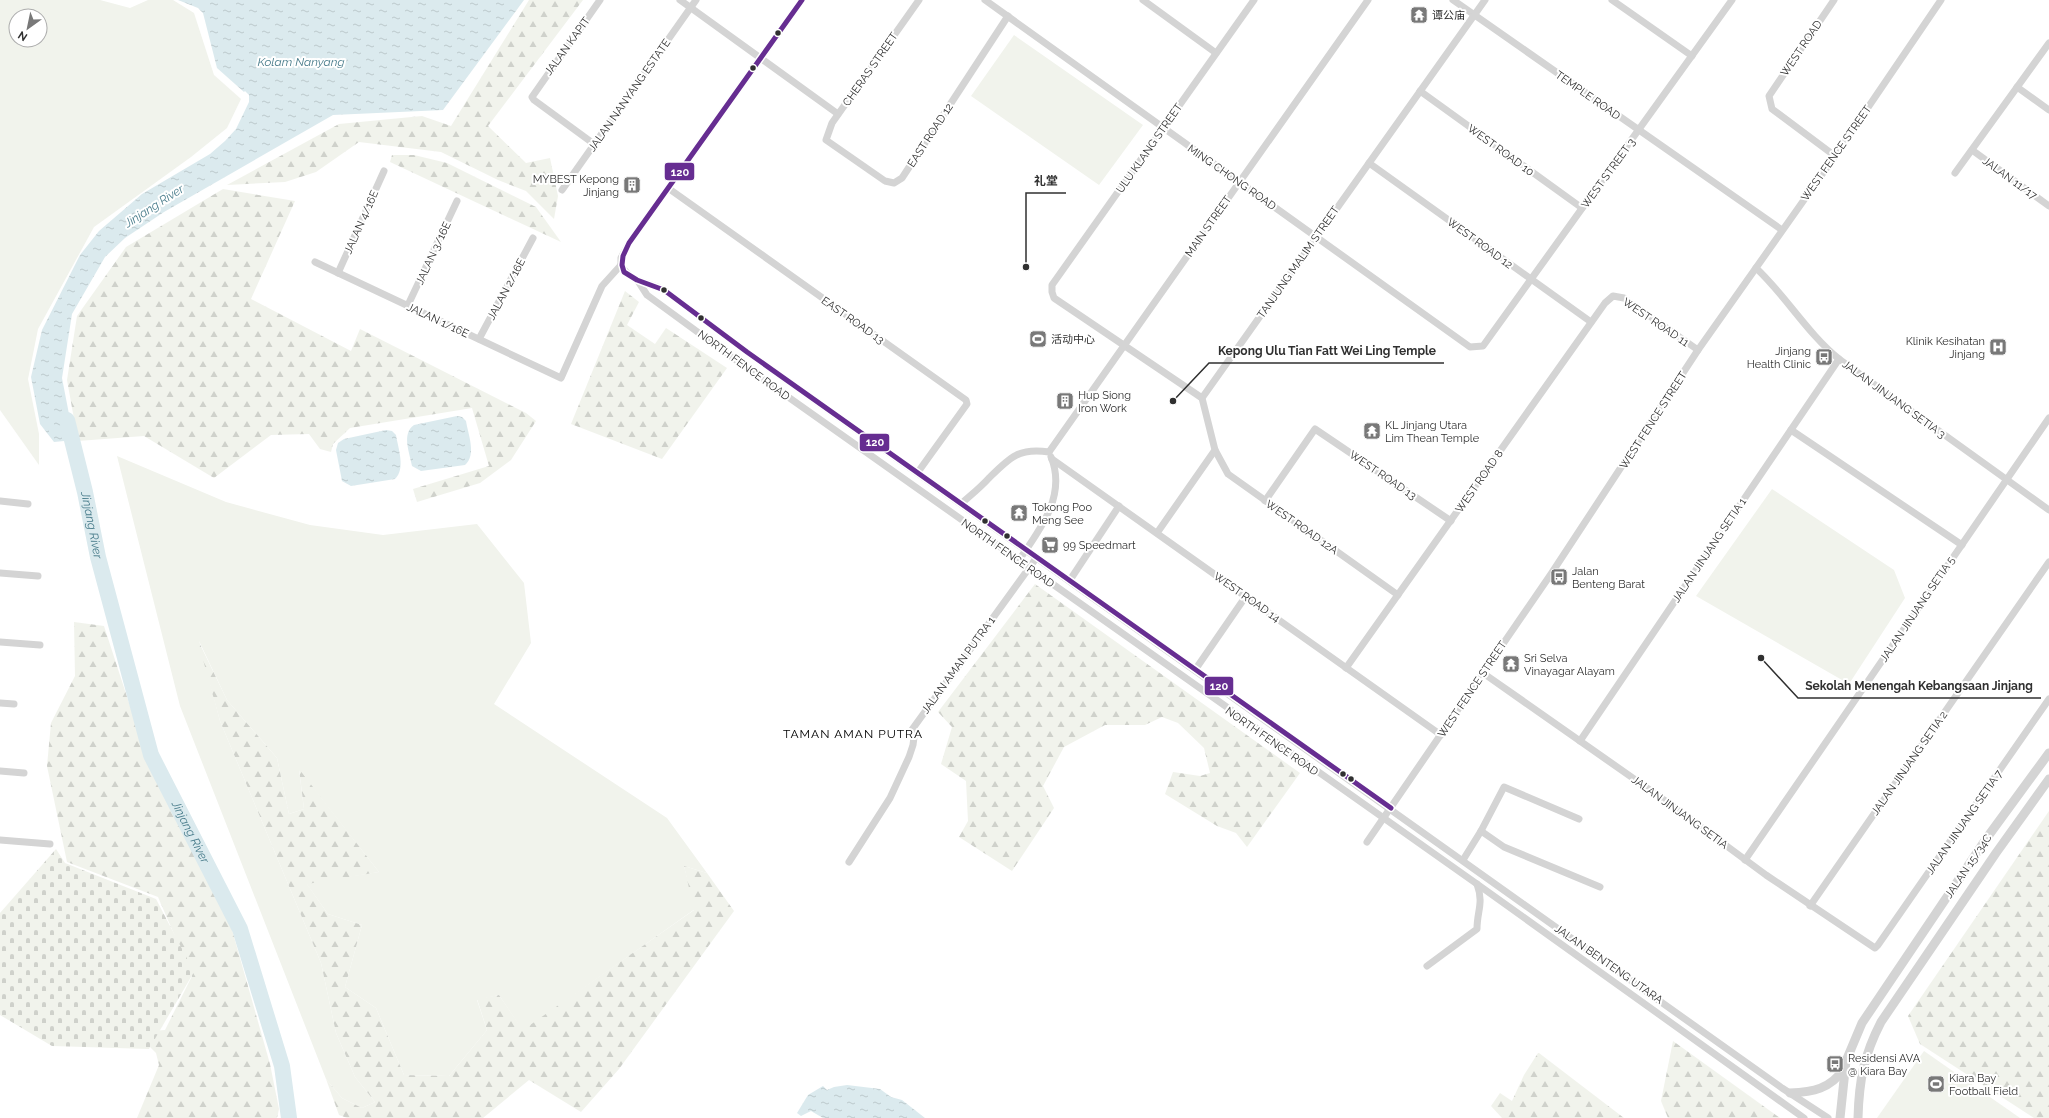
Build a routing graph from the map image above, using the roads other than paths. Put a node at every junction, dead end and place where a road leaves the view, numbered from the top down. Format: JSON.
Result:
{"nodes":[{"id":1,"x":600,"y":0,"type":"edge"},
{"id":2,"x":680,"y":0,"type":"edge"},
{"id":3,"x":696,"y":0,"type":"edge"},
{"id":4,"x":802,"y":0,"type":"edge"},
{"id":5,"x":919,"y":0,"type":"edge"},
{"id":6,"x":985,"y":0,"type":"edge"},
{"id":7,"x":1143,"y":0,"type":"edge"},
{"id":8,"x":1254,"y":0,"type":"edge"},
{"id":9,"x":1368,"y":0,"type":"edge"},
{"id":10,"x":1453,"y":0,"type":"edge"},
{"id":11,"x":1485,"y":0,"type":"edge"},
{"id":12,"x":1612,"y":0,"type":"edge"},
{"id":13,"x":1732,"y":0,"type":"edge"},
{"id":14,"x":1834,"y":0,"type":"edge"},
{"id":15,"x":1941,"y":0,"type":"edge"},
{"id":16,"x":690,"y":8,"type":"junction"},
{"id":17,"x":1474,"y":15,"type":"junction"},
{"id":18,"x":1008,"y":16,"type":"junction"},
{"id":19,"x":2049,"y":43,"type":"edge"},
{"id":20,"x":1216,"y":53,"type":"junction"},
{"id":21,"x":1692,"y":56,"type":"junction"},
{"id":22,"x":761,"y":59,"type":"junction"},
{"id":23,"x":2017,"y":87,"type":"junction"},
{"id":24,"x":1420,"y":92,"type":"junction"},
{"id":25,"x":2049,"y":110,"type":"edge"},
{"id":26,"x":838,"y":114,"type":"junction"},
{"id":27,"x":1163,"y":128,"type":"junction"},
{"id":28,"x":1638,"y":130,"type":"junction"},
{"id":29,"x":826,"y":140,"type":"joint"},
{"id":30,"x":594,"y":144,"type":"junction"},
{"id":31,"x":1972,"y":150,"type":"junction"},
{"id":32,"x":1835,"y":156,"type":"junction"},
{"id":33,"x":1369,"y":163,"type":"junction"},
{"id":34,"x":384,"y":171,"type":"dead end"},
{"id":35,"x":1955,"y":173,"type":"dead end"},
{"id":36,"x":1239,"y":182,"type":"junction"},
{"id":37,"x":668,"y":188,"type":"junction"},
{"id":38,"x":562,"y":190,"type":"dead end"},
{"id":39,"x":457,"y":201,"type":"dead end"},
{"id":40,"x":2049,"y":206,"type":"edge"},
{"id":41,"x":1582,"y":208,"type":"junction"},
{"id":42,"x":1782,"y":230,"type":"junction"},
{"id":43,"x":1316,"y":237,"type":"junction"},
{"id":44,"x":533,"y":238,"type":"dead end"},
{"id":45,"x":315,"y":262,"type":"dead end"},
{"id":46,"x":621,"y":265,"type":"junction"},
{"id":47,"x":1756,"y":268,"type":"junction"},
{"id":48,"x":338,"y":273,"type":"junction"},
{"id":49,"x":1531,"y":279,"type":"junction"},
{"id":50,"x":638,"y":281,"type":"junction"},
{"id":51,"x":1613,"y":296,"type":"joint"},
{"id":52,"x":408,"y":305,"type":"junction"},
{"id":53,"x":1591,"y":322,"type":"junction"},
{"id":54,"x":479,"y":339,"type":"junction"},
{"id":55,"x":1124,"y":345,"type":"junction"},
{"id":56,"x":1483,"y":346,"type":"joint"},
{"id":57,"x":1698,"y":350,"type":"junction"},
{"id":58,"x":1839,"y":359,"type":"junction"},
{"id":59,"x":1202,"y":398,"type":"junction"},
{"id":60,"x":2049,"y":418,"type":"edge"},
{"id":61,"x":1791,"y":430,"type":"junction"},
{"id":62,"x":1215,"y":450,"type":"junction"},
{"id":63,"x":1050,"y":455,"type":"junction"},
{"id":64,"x":918,"y":472,"type":"junction"},
{"id":65,"x":2007,"y":479,"type":"junction"},
{"id":66,"x":0,"y":501,"type":"edge"},
{"id":67,"x":1265,"y":501,"type":"junction"},
{"id":68,"x":962,"y":503,"type":"junction"},
{"id":69,"x":28,"y":504,"type":"dead end"},
{"id":70,"x":1119,"y":506,"type":"junction"},
{"id":71,"x":2049,"y":510,"type":"edge"},
{"id":72,"x":1451,"y":521,"type":"junction"},
{"id":73,"x":1157,"y":533,"type":"junction"},
{"id":74,"x":1962,"y":544,"type":"junction"},
{"id":75,"x":1026,"y":549,"type":"junction"},
{"id":76,"x":1037,"y":557,"type":"junction"},
{"id":77,"x":1018,"y":560,"type":"junction"},
{"id":78,"x":2049,"y":562,"type":"edge"},
{"id":79,"x":1030,"y":568,"type":"junction"},
{"id":80,"x":0,"y":573,"type":"edge"},
{"id":81,"x":38,"y":576,"type":"dead end"},
{"id":82,"x":1070,"y":580,"type":"junction"},
{"id":83,"x":1398,"y":595,"type":"junction"},
{"id":84,"x":1246,"y":596,"type":"junction"},
{"id":85,"x":0,"y":642,"type":"edge"},
{"id":86,"x":40,"y":645,"type":"dead end"},
{"id":87,"x":1346,"y":668,"type":"junction"},
{"id":88,"x":1196,"y":670,"type":"junction"},
{"id":89,"x":1483,"y":673,"type":"junction"},
{"id":90,"x":2049,"y":699,"type":"edge"},
{"id":91,"x":0,"y":703,"type":"edge"},
{"id":92,"x":14,"y":704,"type":"dead end"},
{"id":93,"x":1441,"y":735,"type":"junction"},
{"id":94,"x":1580,"y":741,"type":"junction"},
{"id":95,"x":2049,"y":753,"type":"edge"},
{"id":96,"x":1319,"y":757,"type":"junction"},
{"id":97,"x":1311,"y":769,"type":"junction"},
{"id":98,"x":0,"y":771,"type":"edge"},
{"id":99,"x":24,"y":773,"type":"dead end"},
{"id":100,"x":2049,"y":779,"type":"edge"},
{"id":101,"x":1391,"y":808,"type":"junction"},
{"id":102,"x":1383,"y":819,"type":"junction"},
{"id":103,"x":1579,"y":819,"type":"dead end"},
{"id":104,"x":1481,"y":831,"type":"junction"},
{"id":105,"x":0,"y":840,"type":"edge"},
{"id":106,"x":1367,"y":842,"type":"dead end"},
{"id":107,"x":50,"y":844,"type":"dead end"},
{"id":108,"x":1463,"y":860,"type":"junction"},
{"id":109,"x":1745,"y":860,"type":"junction"},
{"id":110,"x":849,"y":862,"type":"dead end"},
{"id":111,"x":1477,"y":884,"type":"junction"},
{"id":112,"x":1600,"y":887,"type":"dead end"},
{"id":113,"x":1810,"y":906,"type":"junction"},
{"id":114,"x":1878,"y":945,"type":"joint"},
{"id":115,"x":1427,"y":966,"type":"dead end"},
{"id":116,"x":1845,"y":1068,"type":"junction"},
{"id":117,"x":1790,"y":1093,"type":"junction"},
{"id":118,"x":1804,"y":1118,"type":"edge"},
{"id":119,"x":1828,"y":1118,"type":"edge"},
{"id":120,"x":1840,"y":1118,"type":"edge"},
{"id":121,"x":1858,"y":1118,"type":"edge"}],
"edges":[{"from":1,"to":30,"type":"street","name":"JALAN KAPIT"},
{"from":2,"to":16,"type":"street"},
{"from":3,"to":16,"type":"street","name":"JALAN NANYANG ESTATE"},
{"from":4,"to":22,"type":"street"},
{"from":5,"to":26,"type":"street","name":"CHERAS STREET"},
{"from":6,"to":18,"type":"street","name":"MING CHONG ROAD"},
{"from":7,"to":20,"type":"street"},
{"from":8,"to":20,"type":"street","name":"ULU KLANG STREET"},
{"from":9,"to":36,"type":"street","name":"MAIN STREET"},
{"from":10,"to":17,"type":"street","name":"TEMPLE ROAD"},
{"from":11,"to":17,"type":"street","name":"TANJUNG MALIM STREET"},
{"from":12,"to":21,"type":"street"},
{"from":13,"to":21,"type":"street","name":"WEST STREET 3"},
{"from":14,"to":32,"type":"street","name":"WEST ROAD"},
{"from":15,"to":32,"type":"street","name":"WEST FENCE STREET"},
{"from":16,"to":22,"type":"street"},
{"from":16,"to":30,"type":"street","name":"JALAN NANYANG ESTATE"},
{"from":17,"to":24,"type":"street","name":"TANJUNG MALIM STREET"},
{"from":17,"to":28,"type":"street","name":"TEMPLE ROAD"},
{"from":18,"to":27,"type":"street","name":"MING CHONG ROAD"},
{"from":18,"to":29,"type":"street","name":"EAST ROAD 12"},
{"from":19,"to":23,"type":"street"},
{"from":20,"to":27,"type":"street","name":"ULU KLANG STREET"},
{"from":21,"to":28,"type":"street","name":"WEST STREET 3"},
{"from":22,"to":26,"type":"street"},
{"from":22,"to":37,"type":"street"},
{"from":23,"to":25,"type":"street"},
{"from":23,"to":31,"type":"street"},
{"from":24,"to":33,"type":"street","name":"TANJUNG MALIM STREET"},
{"from":24,"to":41,"type":"street","name":"WEST ROAD 10"},
{"from":26,"to":29,"type":"street","name":"CHERAS STREET"},
{"from":27,"to":36,"type":"street","name":"MING CHONG ROAD"},
{"from":27,"to":55,"type":"street","name":"ULU KLANG STREET"},
{"from":28,"to":41,"type":"street","name":"WEST STREET 3"},
{"from":28,"to":42,"type":"street","name":"TEMPLE ROAD"},
{"from":30,"to":38,"type":"street","name":"JALAN NANYANG ESTATE"},
{"from":31,"to":35,"type":"street"},
{"from":31,"to":40,"type":"street","name":"JALAN 11/17"},
{"from":32,"to":42,"type":"street","name":"WEST FENCE STREET"},
{"from":33,"to":43,"type":"street","name":"TANJUNG MALIM STREET"},
{"from":33,"to":49,"type":"street","name":"WEST ROAD 12"},
{"from":34,"to":48,"type":"street","name":"JALAN 4/16E"},
{"from":36,"to":43,"type":"street","name":"MING CHONG ROAD"},
{"from":36,"to":55,"type":"street","name":"MAIN STREET"},
{"from":37,"to":46,"type":"street"},
{"from":37,"to":64,"type":"street","name":"EAST ROAD 13"},
{"from":39,"to":52,"type":"street","name":"JALAN 3/16E"},
{"from":41,"to":49,"type":"street","name":"WEST STREET 3"},
{"from":42,"to":47,"type":"street","name":"WEST FENCE STREET"},
{"from":43,"to":56,"type":"street","name":"MING CHONG ROAD"},
{"from":43,"to":59,"type":"street","name":"TANJUNG MALIM STREET"},
{"from":44,"to":54,"type":"street","name":"JALAN 2/16E"},
{"from":45,"to":48,"type":"street","name":"JALAN 1/16E"},
{"from":46,"to":50,"type":"street","name":"NORTH FENCE ROAD"},
{"from":46,"to":54,"type":"street","name":"JALAN 1/16E"},
{"from":47,"to":57,"type":"street","name":"WEST FENCE STREET"},
{"from":47,"to":58,"type":"street","name":"JALAN JINJANG SETIA 3"},
{"from":48,"to":52,"type":"street","name":"JALAN 1/16E"},
{"from":49,"to":53,"type":"street","name":"WEST ROAD 12"},
{"from":49,"to":56,"type":"street","name":"WEST STREET 3"},
{"from":50,"to":64,"type":"street","name":"NORTH FENCE ROAD"},
{"from":50,"to":77,"type":"street","name":"NORTH FENCE ROAD"},
{"from":51,"to":53,"type":"street","name":"WEST ROAD 8"},
{"from":51,"to":57,"type":"street","name":"WEST ROAD 11"},
{"from":52,"to":54,"type":"street","name":"JALAN 1/16E"},
{"from":53,"to":72,"type":"street","name":"WEST ROAD 8"},
{"from":55,"to":59,"type":"street"},
{"from":55,"to":63,"type":"street","name":"MAIN STREET"},
{"from":57,"to":89,"type":"street","name":"WEST FENCE STREET"},
{"from":58,"to":61,"type":"street","name":"JALAN JINJANG SETIA 1"},
{"from":58,"to":65,"type":"street","name":"JALAN JINJANG SETIA 3"},
{"from":59,"to":62,"type":"street"},
{"from":60,"to":65,"type":"street","name":"JALAN JINJANG SETIA 5"},
{"from":61,"to":74,"type":"street"},
{"from":61,"to":94,"type":"street","name":"JALAN JINJANG SETIA 1"},
{"from":62,"to":67,"type":"street","name":"WEST ROAD 12A"},
{"from":62,"to":73,"type":"street"},
{"from":63,"to":68,"type":"street"},
{"from":63,"to":70,"type":"street","name":"WEST ROAD 14"},
{"from":63,"to":75,"type":"street"},
{"from":64,"to":68,"type":"street","name":"NORTH FENCE ROAD"},
{"from":65,"to":71,"type":"street","name":"JALAN JINJANG SETIA 3"},
{"from":65,"to":74,"type":"street","name":"JALAN JINJANG SETIA 5"},
{"from":66,"to":69,"type":"street"},
{"from":67,"to":72,"type":"street","name":"WEST ROAD 13"},
{"from":67,"to":83,"type":"street","name":"WEST ROAD 12A"},
{"from":68,"to":75,"type":"street","name":"NORTH FENCE ROAD"},
{"from":70,"to":73,"type":"street","name":"WEST ROAD 14"},
{"from":70,"to":82,"type":"street"},
{"from":72,"to":83,"type":"street","name":"WEST ROAD 8"},
{"from":73,"to":84,"type":"street","name":"WEST ROAD 14"},
{"from":74,"to":109,"type":"street","name":"JALAN JINJANG SETIA 5"},
{"from":75,"to":76,"type":"street","name":"NORTH FENCE ROAD"},
{"from":75,"to":77,"type":"street"},
{"from":76,"to":79,"type":"street","name":"JALAN AMAN PUTRA 1"},
{"from":76,"to":82,"type":"street","name":"NORTH FENCE ROAD"},
{"from":77,"to":79,"type":"street","name":"NORTH FENCE ROAD"},
{"from":78,"to":113,"type":"street","name":"JALAN JINJANG SETIA 2"},
{"from":79,"to":97,"type":"street","name":"NORTH FENCE ROAD"},
{"from":79,"to":110,"type":"street","name":"JALAN AMAN PUTRA 1"},
{"from":80,"to":81,"type":"street"},
{"from":82,"to":88,"type":"street","name":"NORTH FENCE ROAD"},
{"from":83,"to":87,"type":"street","name":"WEST ROAD 8"},
{"from":84,"to":87,"type":"street","name":"WEST ROAD 14"},
{"from":84,"to":88,"type":"street"},
{"from":85,"to":86,"type":"street"},
{"from":87,"to":93,"type":"street","name":"WEST ROAD 14"},
{"from":88,"to":96,"type":"street","name":"NORTH FENCE ROAD"},
{"from":89,"to":93,"type":"street","name":"WEST FENCE STREET"},
{"from":89,"to":94,"type":"street","name":"JALAN JINJANG SETIA"},
{"from":90,"to":114,"type":"street","name":"JALAN JINJANG SETIA 7"},
{"from":91,"to":92,"type":"street"},
{"from":93,"to":101,"type":"street","name":"WEST FENCE STREET"},
{"from":94,"to":109,"type":"street","name":"JALAN JINJANG SETIA"},
{"from":95,"to":116,"type":"street","name":"JALAN 15/34C"},
{"from":96,"to":97,"type":"street"},
{"from":96,"to":101,"type":"street","name":"NORTH FENCE ROAD"},
{"from":97,"to":102,"type":"street","name":"NORTH FENCE ROAD"},
{"from":98,"to":99,"type":"street"},
{"from":100,"to":121,"type":"street","name":"JALAN 15/34C"},
{"from":101,"to":102,"type":"street","name":"WEST FENCE STREET"},
{"from":101,"to":108,"type":"street","name":"JALAN BENTENG UTARA"},
{"from":102,"to":106,"type":"street","name":"WEST FENCE STREET"},
{"from":102,"to":111,"type":"street","name":"JALAN BENTENG UTARA"},
{"from":103,"to":104,"type":"street"},
{"from":104,"to":108,"type":"street"},
{"from":104,"to":112,"type":"street"},
{"from":105,"to":107,"type":"street"},
{"from":108,"to":117,"type":"street","name":"JALAN BENTENG UTARA"},
{"from":109,"to":113,"type":"street","name":"JALAN JINJANG SETIA"},
{"from":111,"to":115,"type":"street"},
{"from":111,"to":118,"type":"street","name":"JALAN BENTENG UTARA"},
{"from":113,"to":114,"type":"street","name":"JALAN JINJANG SETIA"},
{"from":116,"to":117,"type":"street"},
{"from":116,"to":120,"type":"street","name":"JALAN 15/34C"},
{"from":117,"to":119,"type":"street","name":"JALAN BENTENG UTARA"}]}
